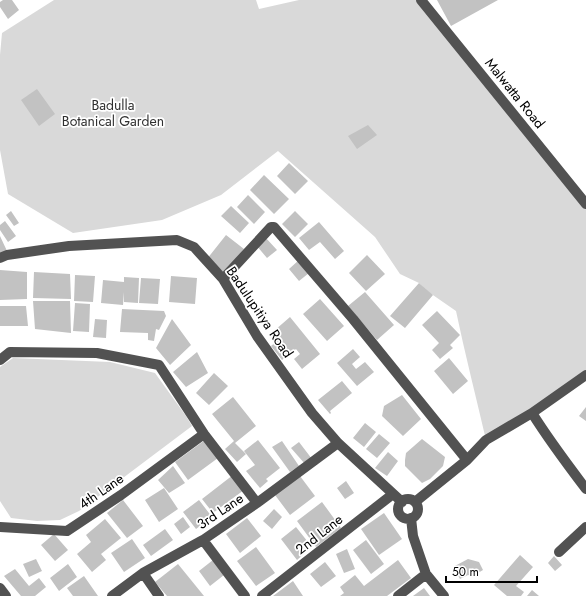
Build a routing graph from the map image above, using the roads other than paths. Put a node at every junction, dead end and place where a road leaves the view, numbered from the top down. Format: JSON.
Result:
{"nodes":[{"id":1,"x":421,"y":0,"type":"edge"},
{"id":2,"x":586,"y":204,"type":"edge"},
{"id":3,"x":0,"y":258,"type":"edge"},
{"id":4,"x":223,"y":280,"type":"junction"},
{"id":5,"x":0,"y":360,"type":"edge"},
{"id":6,"x":586,"y":375,"type":"edge"},
{"id":7,"x":532,"y":413,"type":"junction"},
{"id":8,"x":204,"y":434,"type":"junction"},
{"id":9,"x":338,"y":443,"type":"junction"},
{"id":10,"x":467,"y":460,"type":"junction"},
{"id":11,"x":586,"y":489,"type":"edge"},
{"id":12,"x":393,"y":494,"type":"junction"},
{"id":13,"x":402,"y":502,"type":"junction"},
{"id":14,"x":415,"y":502,"type":"junction"},
{"id":15,"x":257,"y":503,"type":"junction"},
{"id":16,"x":411,"y":518,"type":"junction"},
{"id":17,"x":0,"y":527,"type":"edge"},
{"id":18,"x":586,"y":527,"type":"edge"},
{"id":19,"x":203,"y":540,"type":"junction"},
{"id":20,"x":559,"y":552,"type":"dead end"},
{"id":21,"x":143,"y":573,"type":"junction"},
{"id":22,"x":426,"y":574,"type":"junction"},
{"id":23,"x":0,"y":588,"type":"edge"},
{"id":24,"x":6,"y":596,"type":"edge"},
{"id":25,"x":112,"y":596,"type":"edge"},
{"id":26,"x":159,"y":596,"type":"edge"},
{"id":27,"x":245,"y":596,"type":"edge"},
{"id":28,"x":262,"y":596,"type":"edge"},
{"id":29,"x":398,"y":596,"type":"edge"},
{"id":30,"x":444,"y":596,"type":"edge"}],
"edges":[{"from":1,"to":2,"type":"street","name":"Malwatta Road"},
{"from":3,"to":4,"type":"street","name":"Badulupitiya Road"},
{"from":4,"to":9,"type":"street","name":"Badulupitiya Road"},
{"from":4,"to":10,"type":"street"},
{"from":5,"to":8,"type":"street"},
{"from":6,"to":7,"type":"street"},
{"from":7,"to":10,"type":"street"},
{"from":7,"to":11,"type":"street"},
{"from":8,"to":15,"type":"street"},
{"from":8,"to":17,"type":"street","name":"4th Lane"},
{"from":9,"to":12,"type":"street","name":"Badulupitiya Road"},
{"from":9,"to":15,"type":"street","name":"3rd Lane"},
{"from":10,"to":14,"type":"street"},
{"from":12,"to":13,"type":"street","name":"Badulupitiya Road"},
{"from":12,"to":28,"type":"street","name":"2nd Lane"},
{"from":13,"to":14,"type":"street"},
{"from":13,"to":16,"type":"street"},
{"from":14,"to":16,"type":"street"},
{"from":15,"to":19,"type":"street","name":"3rd Lane"},
{"from":16,"to":22,"type":"street"},
{"from":18,"to":20,"type":"street"},
{"from":19,"to":21,"type":"street","name":"3rd Lane"},
{"from":19,"to":27,"type":"street"},
{"from":21,"to":25,"type":"street","name":"3rd Lane"},
{"from":21,"to":26,"type":"street"},
{"from":22,"to":29,"type":"street"},
{"from":22,"to":30,"type":"street"},
{"from":23,"to":24,"type":"street"}]}
